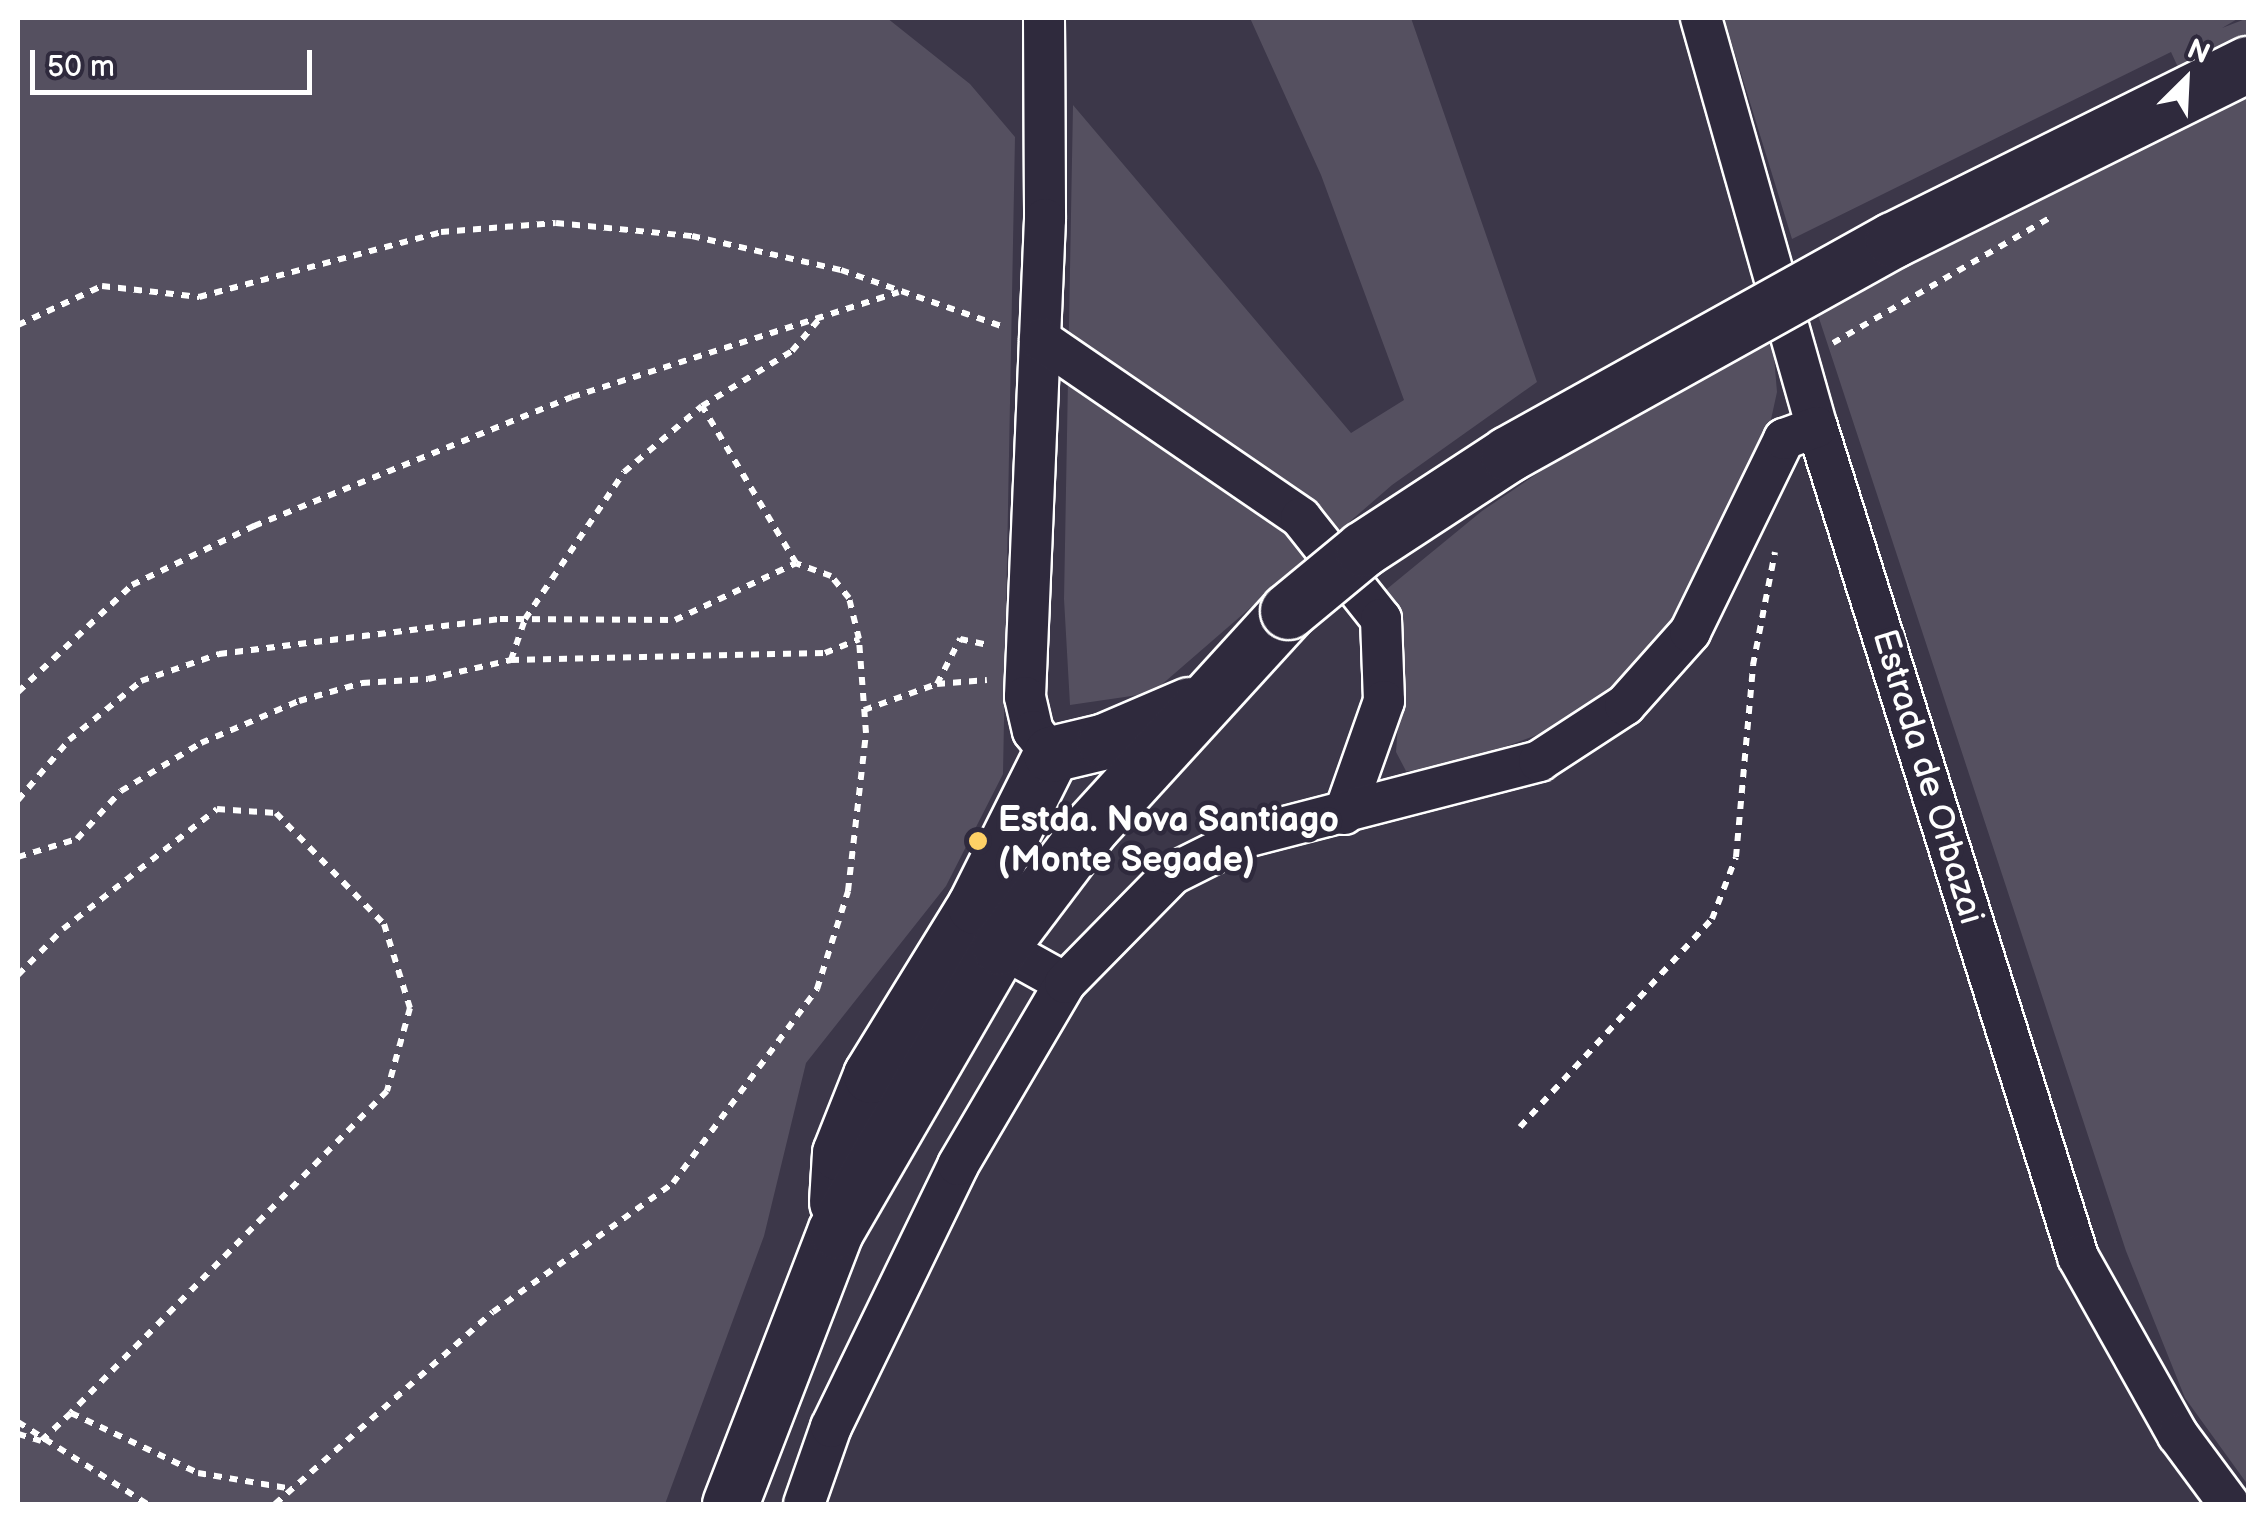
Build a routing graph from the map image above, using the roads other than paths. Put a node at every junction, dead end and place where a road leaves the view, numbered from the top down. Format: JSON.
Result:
{"nodes":[{"id":1,"x":1044,"y":18,"type":"edge"},
{"id":2,"x":1701,"y":18,"type":"edge"},
{"id":3,"x":2248,"y":64,"type":"edge"},
{"id":4,"x":1040,"y":339,"type":"junction"},
{"id":5,"x":1817,"y":427,"type":"junction"},
{"id":6,"x":1204,"y":698,"type":"junction"},
{"id":7,"x":1051,"y":754,"type":"junction"},
{"id":8,"x":1344,"y":814,"type":"junction"},
{"id":9,"x":1000,"y":948,"type":"junction"},
{"id":10,"x":1065,"y":983,"type":"junction"},
{"id":11,"x":836,"y":1230,"type":"junction"},
{"id":12,"x":769,"y":1393,"type":"junction"},
{"id":13,"x":832,"y":1427,"type":"junction"},
{"id":14,"x":730,"y":1504,"type":"edge"},
{"id":15,"x":804,"y":1504,"type":"edge"},
{"id":16,"x":2228,"y":1504,"type":"edge"}],
"edges":[{"from":1,"to":4,"type":"street"},
{"from":2,"to":5,"type":"street","name":"Estrada de Orbazai"},
{"from":3,"to":6,"type":"highway","bridge":true},
{"from":4,"to":7,"type":"street"},
{"from":4,"to":8,"type":"street"},
{"from":5,"to":8,"type":"street"},
{"from":5,"to":16,"type":"street","name":"Estrada de Orbazai"},
{"from":6,"to":7,"type":"highway"},
{"from":6,"to":9,"type":"highway"},
{"from":7,"to":11,"type":"highway"},
{"from":8,"to":10,"type":"street"},
{"from":9,"to":10,"type":"street"},
{"from":9,"to":11,"type":"highway"},
{"from":10,"to":13,"type":"street"},
{"from":11,"to":12,"type":"highway"},
{"from":12,"to":13,"type":"street"},
{"from":12,"to":14,"type":"highway"},
{"from":13,"to":15,"type":"street"}]}
